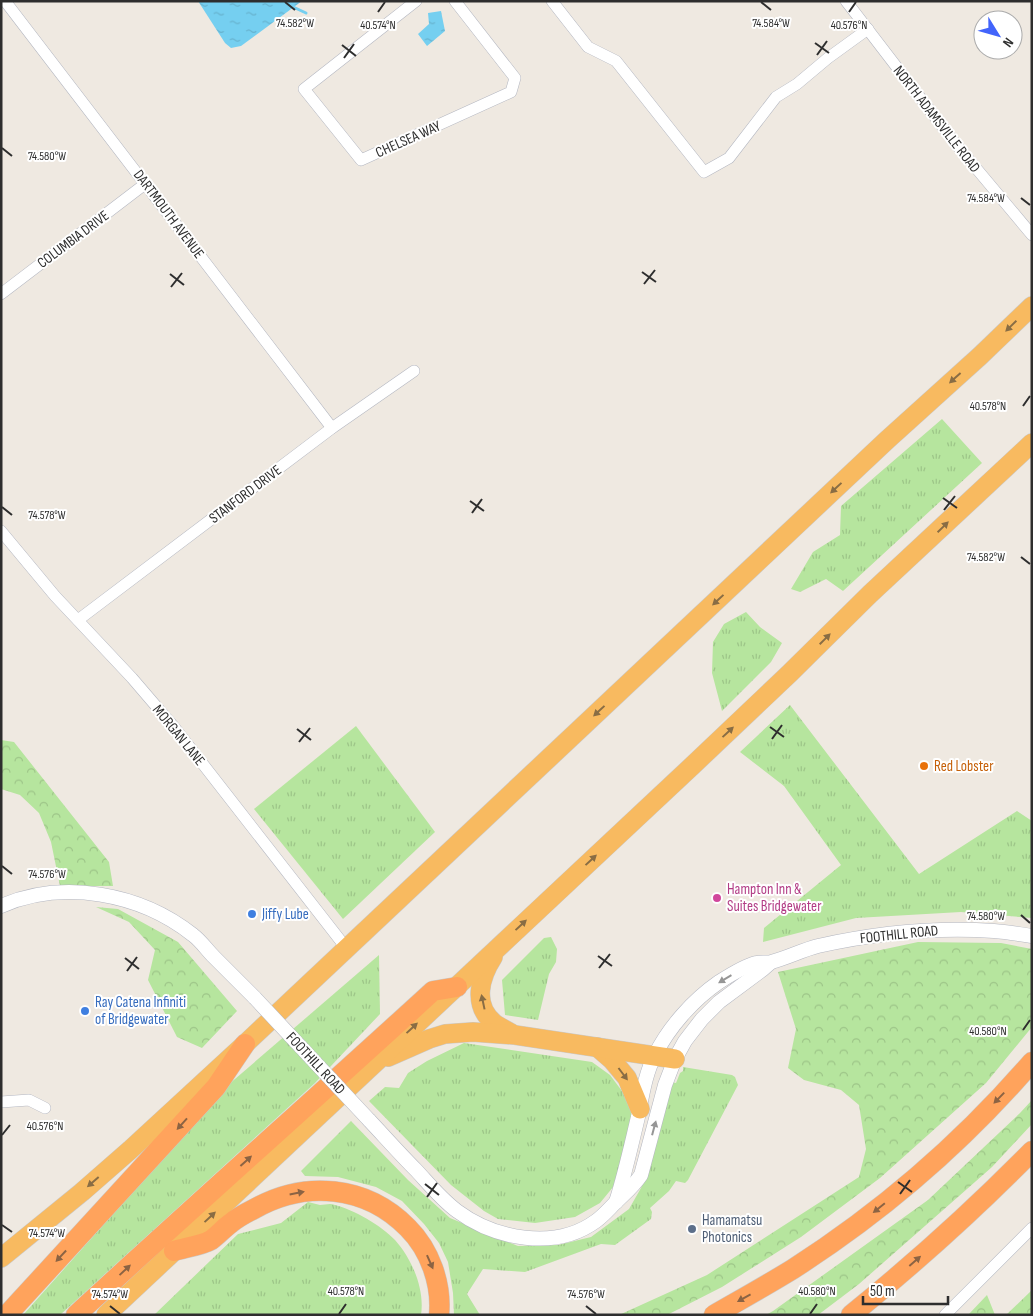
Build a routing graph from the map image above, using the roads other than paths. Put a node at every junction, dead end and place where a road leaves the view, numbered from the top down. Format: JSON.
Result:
{"nodes":[{"id":1,"x":5,"y":1,"type":"edge"},
{"id":2,"x":416,"y":1,"type":"edge"},
{"id":3,"x":455,"y":1,"type":"edge"},
{"id":4,"x":552,"y":1,"type":"edge"},
{"id":5,"x":846,"y":1,"type":"edge"},
{"id":6,"x":868,"y":29,"type":"junction"},
{"id":7,"x":145,"y":184,"type":"junction"},
{"id":8,"x":1032,"y":235,"type":"edge"},
{"id":9,"x":1,"y":294,"type":"edge"},
{"id":10,"x":1032,"y":306,"type":"edge"},
{"id":11,"x":414,"y":371,"type":"dead end"},
{"id":12,"x":332,"y":428,"type":"junction"},
{"id":13,"x":1032,"y":443,"type":"edge"},
{"id":14,"x":1032,"y":458,"type":"edge"},
{"id":15,"x":980,"y":492,"type":"junction"},
{"id":16,"x":1,"y":531,"type":"edge"},
{"id":17,"x":78,"y":620,"type":"junction"},
{"id":18,"x":1,"y":906,"type":"edge"},
{"id":19,"x":1032,"y":936,"type":"edge"},
{"id":20,"x":504,"y":941,"type":"junction"},
{"id":21,"x":347,"y":949,"type":"junction"},
{"id":22,"x":770,"y":963,"type":"junction"},
{"id":23,"x":456,"y":986,"type":"junction"},
{"id":24,"x":514,"y":1035,"type":"junction"},
{"id":25,"x":245,"y":1044,"type":"junction"},
{"id":26,"x":597,"y":1047,"type":"junction"},
{"id":27,"x":654,"y":1056,"type":"junction"},
{"id":28,"x":675,"y":1059,"type":"junction"},
{"id":29,"x":377,"y":1061,"type":"junction"},
{"id":30,"x":1032,"y":1062,"type":"edge"},
{"id":31,"x":1,"y":1102,"type":"edge"},
{"id":32,"x":45,"y":1108,"type":"dead end"},
{"id":33,"x":640,"y":1109,"type":"junction"},
{"id":34,"x":1032,"y":1151,"type":"edge"},
{"id":35,"x":616,"y":1202,"type":"junction"},
{"id":36,"x":1032,"y":1228,"type":"edge"},
{"id":37,"x":174,"y":1251,"type":"junction"},
{"id":38,"x":1,"y":1258,"type":"edge"},
{"id":39,"x":7,"y":1315,"type":"edge"},
{"id":40,"x":76,"y":1315,"type":"edge"},
{"id":41,"x":106,"y":1315,"type":"edge"},
{"id":42,"x":439,"y":1315,"type":"edge"},
{"id":43,"x":714,"y":1315,"type":"edge"},
{"id":44,"x":851,"y":1315,"type":"edge"},
{"id":45,"x":945,"y":1315,"type":"edge"}],
"edges":[{"from":1,"to":7,"type":"street","name":"DARTMOUTH AVENUE"},
{"from":2,"to":3,"type":"street","name":"CHELSEA WAY"},
{"from":4,"to":6,"type":"street"},
{"from":5,"to":6,"type":"street","name":"NORTH ADAMSVILLE ROAD"},
{"from":6,"to":8,"type":"street","name":"NORTH ADAMSVILLE ROAD"},
{"from":7,"to":9,"type":"street","name":"COLUMBIA DRIVE"},
{"from":7,"to":12,"type":"street","name":"DARTMOUTH AVENUE"},
{"from":10,"to":21,"type":"highway","one_way":true},
{"from":11,"to":12,"type":"street","name":"STANFORD DRIVE"},
{"from":12,"to":17,"type":"street","name":"STANFORD DRIVE"},
{"from":13,"to":15,"type":"highway"},
{"from":14,"to":15,"type":"highway"},
{"from":20,"to":15,"type":"highway","one_way":true},
{"from":16,"to":17,"type":"street","name":"MORGAN LANE"},
{"from":17,"to":21,"type":"street","name":"MORGAN LANE"},
{"from":18,"to":35,"type":"street","name":"FOOTHILL ROAD","bridge":true},
{"from":19,"to":22,"type":"street","name":"FOOTHILL ROAD"},
{"from":20,"to":23,"type":"highway"},
{"from":24,"to":20,"type":"highway","one_way":true},
{"from":21,"to":25,"type":"highway"},
{"from":22,"to":27,"type":"street","name":"FOOTHILL ROAD","one_way":true},
{"from":22,"to":28,"type":"street","name":"FOOTHILL ROAD"},
{"from":29,"to":23,"type":"highway","one_way":true},
{"from":40,"to":23,"type":"highway","one_way":true},
{"from":24,"to":26,"type":"highway"},
{"from":24,"to":29,"type":"highway"},
{"from":25,"to":38,"type":"highway","one_way":true},
{"from":25,"to":39,"type":"highway","one_way":true},
{"from":26,"to":27,"type":"highway"},
{"from":26,"to":33,"type":"highway","one_way":true},
{"from":27,"to":28,"type":"highway"},
{"from":27,"to":33,"type":"street","name":"FOOTHILL ROAD"},
{"from":35,"to":28,"type":"street","name":"FOOTHILL ROAD","one_way":true},
{"from":37,"to":29,"type":"highway","one_way":true},
{"from":30,"to":43,"type":"highway","one_way":true},
{"from":31,"to":32,"type":"street"},
{"from":33,"to":35,"type":"street","name":"FOOTHILL ROAD"},
{"from":44,"to":34,"type":"highway","one_way":true},
{"from":36,"to":45,"type":"street"},
{"from":37,"to":41,"type":"highway"},
{"from":37,"to":42,"type":"highway","one_way":true}]}
